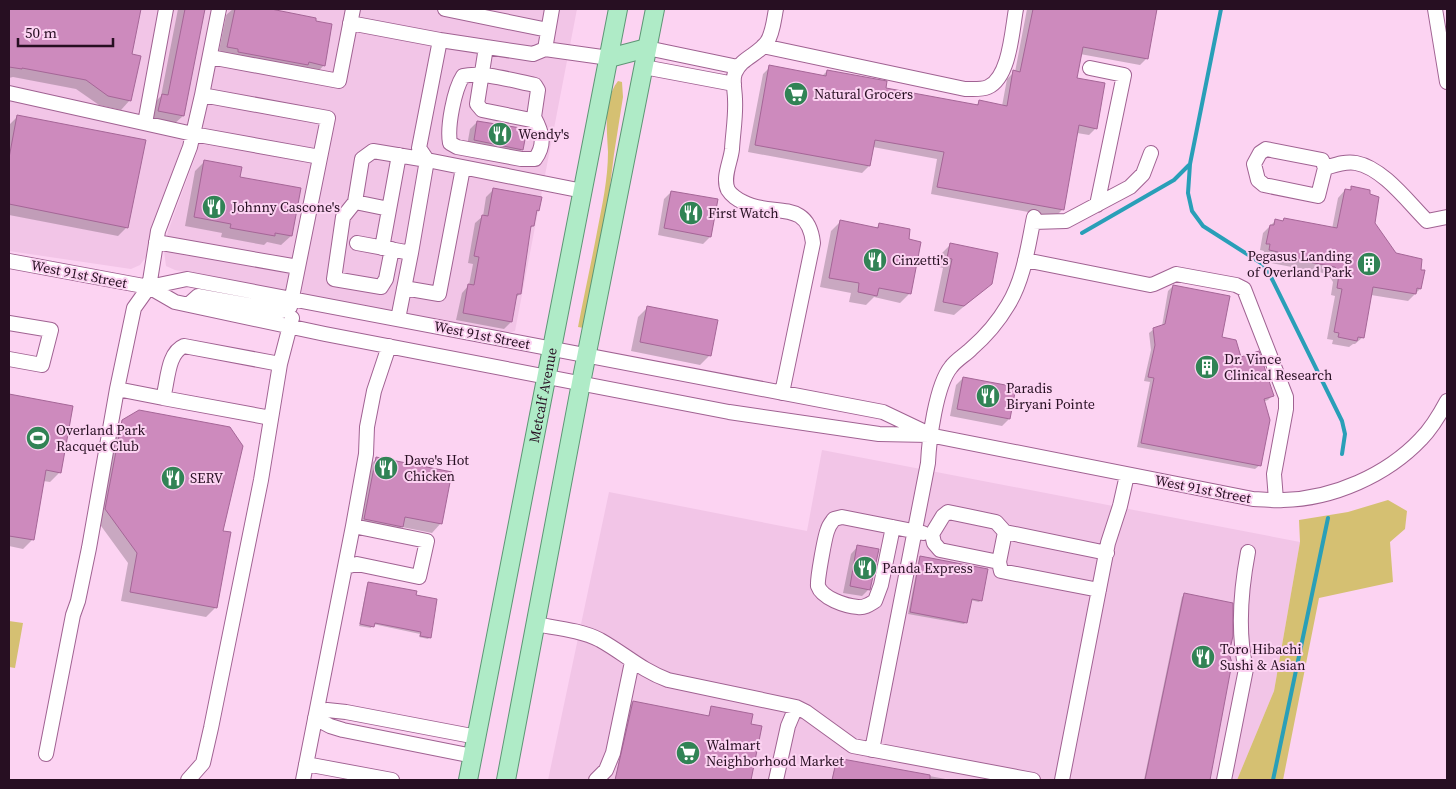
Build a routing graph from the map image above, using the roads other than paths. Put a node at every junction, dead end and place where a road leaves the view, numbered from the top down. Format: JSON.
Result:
{"nodes":[{"id":1,"x":166,"y":9,"type":"edge"},
{"id":2,"x":219,"y":9,"type":"edge"},
{"id":3,"x":353,"y":9,"type":"edge"},
{"id":4,"x":445,"y":9,"type":"edge"},
{"id":5,"x":552,"y":9,"type":"edge"},
{"id":6,"x":618,"y":9,"type":"edge"},
{"id":7,"x":655,"y":9,"type":"edge"},
{"id":8,"x":776,"y":9,"type":"edge"},
{"id":9,"x":1016,"y":9,"type":"edge"},
{"id":10,"x":1435,"y":9,"type":"edge"},
{"id":11,"x":350,"y":23,"type":"junction"},
{"id":12,"x":548,"y":30,"type":"junction"},
{"id":13,"x":440,"y":40,"type":"junction"},
{"id":14,"x":763,"y":46,"type":"junction"},
{"id":15,"x":486,"y":47,"type":"junction"},
{"id":16,"x":647,"y":48,"type":"junction"},
{"id":17,"x":545,"y":49,"type":"junction"},
{"id":18,"x":210,"y":57,"type":"junction"},
{"id":19,"x":609,"y":58,"type":"junction"},
{"id":20,"x":738,"y":66,"type":"junction"},
{"id":21,"x":644,"y":67,"type":"junction"},
{"id":22,"x":1090,"y":68,"type":"dead end"},
{"id":23,"x":481,"y":75,"type":"junction"},
{"id":24,"x":1447,"y":75,"type":"edge"},
{"id":25,"x":734,"y":84,"type":"junction"},
{"id":26,"x":9,"y":93,"type":"edge"},
{"id":27,"x":202,"y":95,"type":"junction"},
{"id":28,"x":534,"y":117,"type":"junction"},
{"id":29,"x":145,"y":123,"type":"junction"},
{"id":30,"x":193,"y":134,"type":"junction"},
{"id":31,"x":1152,"y":153,"type":"dead end"},
{"id":32,"x":399,"y":155,"type":"junction"},
{"id":33,"x":320,"y":157,"type":"junction"},
{"id":34,"x":427,"y":160,"type":"junction"},
{"id":35,"x":463,"y":168,"type":"junction"},
{"id":36,"x":1325,"y":168,"type":"junction"},
{"id":37,"x":583,"y":191,"type":"junction"},
{"id":38,"x":355,"y":202,"type":"junction"},
{"id":39,"x":1097,"y":205,"type":"junction"},
{"id":40,"x":389,"y":208,"type":"junction"},
{"id":41,"x":1447,"y":217,"type":"edge"},
{"id":42,"x":156,"y":242,"type":"junction"},
{"id":43,"x":357,"y":243,"type":"dead end"},
{"id":44,"x":387,"y":248,"type":"junction"},
{"id":45,"x":411,"y":252,"type":"junction"},
{"id":46,"x":1025,"y":260,"type":"junction"},
{"id":47,"x":9,"y":261,"type":"edge"},
{"id":48,"x":298,"y":267,"type":"junction"},
{"id":49,"x":149,"y":287,"type":"junction"},
{"id":50,"x":404,"y":288,"type":"junction"},
{"id":51,"x":292,"y":299,"type":"junction"},
{"id":52,"x":189,"y":304,"type":"junction"},
{"id":53,"x":371,"y":314,"type":"junction"},
{"id":54,"x":398,"y":318,"type":"junction"},
{"id":55,"x":9,"y":323,"type":"edge"},
{"id":56,"x":290,"y":326,"type":"junction"},
{"id":57,"x":390,"y":346,"type":"junction"},
{"id":58,"x":552,"y":349,"type":"junction"},
{"id":59,"x":587,"y":355,"type":"junction"},
{"id":60,"x":9,"y":359,"type":"edge"},
{"id":61,"x":280,"y":364,"type":"junction"},
{"id":62,"x":547,"y":376,"type":"junction"},
{"id":63,"x":581,"y":383,"type":"junction"},
{"id":64,"x":117,"y":389,"type":"junction"},
{"id":65,"x":782,"y":393,"type":"junction"},
{"id":66,"x":163,"y":398,"type":"junction"},
{"id":67,"x":1446,"y":405,"type":"edge"},
{"id":68,"x":271,"y":418,"type":"junction"},
{"id":69,"x":930,"y":434,"type":"junction"},
{"id":70,"x":1126,"y":475,"type":"junction"},
{"id":71,"x":1276,"y":500,"type":"junction"},
{"id":72,"x":353,"y":526,"type":"junction"},
{"id":73,"x":893,"y":527,"type":"junction"},
{"id":74,"x":915,"y":531,"type":"junction"},
{"id":75,"x":1005,"y":532,"type":"junction"},
{"id":76,"x":932,"y":534,"type":"junction"},
{"id":77,"x":1107,"y":552,"type":"junction"},
{"id":78,"x":1248,"y":552,"type":"dead end"},
{"id":79,"x":999,"y":562,"type":"junction"},
{"id":80,"x":345,"y":567,"type":"junction"},
{"id":81,"x":1099,"y":590,"type":"junction"},
{"id":82,"x":535,"y":624,"type":"junction"},
{"id":83,"x":632,"y":662,"type":"junction"},
{"id":84,"x":796,"y":707,"type":"junction"},
{"id":85,"x":316,"y":718,"type":"junction"},
{"id":86,"x":476,"y":737,"type":"junction"},
{"id":87,"x":872,"y":750,"type":"junction"},
{"id":88,"x":46,"y":754,"type":"dead end"},
{"id":89,"x":473,"y":756,"type":"junction"},
{"id":90,"x":306,"y":764,"type":"junction"},
{"id":91,"x":188,"y":780,"type":"edge"},
{"id":92,"x":303,"y":780,"type":"edge"},
{"id":93,"x":392,"y":780,"type":"edge"},
{"id":94,"x":468,"y":780,"type":"edge"},
{"id":95,"x":506,"y":780,"type":"edge"},
{"id":96,"x":596,"y":780,"type":"edge"},
{"id":97,"x":776,"y":780,"type":"edge"},
{"id":98,"x":1033,"y":780,"type":"edge"},
{"id":99,"x":1062,"y":780,"type":"edge"},
{"id":100,"x":1224,"y":780,"type":"edge"}],
"edges":[{"from":1,"to":29,"type":"street"},
{"from":2,"to":18,"type":"street"},
{"from":3,"to":11,"type":"street"},
{"from":4,"to":12,"type":"street"},
{"from":5,"to":12,"type":"street"},
{"from":6,"to":19,"type":"main road","name":"Metcalf Avenue"},
{"from":7,"to":16,"type":"main road"},
{"from":8,"to":14,"type":"street"},
{"from":9,"to":14,"type":"street"},
{"from":10,"to":24,"type":"street"},
{"from":11,"to":13,"type":"street"},
{"from":11,"to":18,"type":"street"},
{"from":12,"to":17,"type":"street"},
{"from":13,"to":15,"type":"street"},
{"from":13,"to":34,"type":"street"},
{"from":14,"to":20,"type":"street"},
{"from":15,"to":17,"type":"street"},
{"from":15,"to":23,"type":"street"},
{"from":16,"to":19,"type":"main road"},
{"from":16,"to":20,"type":"street"},
{"from":16,"to":21,"type":"main road"},
{"from":17,"to":19,"type":"street"},
{"from":18,"to":27,"type":"street"},
{"from":19,"to":21,"type":"main road"},
{"from":19,"to":37,"type":"main road","name":"Metcalf Avenue"},
{"from":20,"to":25,"type":"street"},
{"from":21,"to":25,"type":"street"},
{"from":21,"to":59,"type":"main road"},
{"from":22,"to":39,"type":"street"},
{"from":23,"to":28,"type":"street"},
{"from":23,"to":28,"type":"street"},
{"from":23,"to":28,"type":"street"},
{"from":25,"to":65,"type":"street"},
{"from":26,"to":29,"type":"street"},
{"from":27,"to":30,"type":"street"},
{"from":27,"to":33,"type":"street"},
{"from":29,"to":30,"type":"street"},
{"from":30,"to":33,"type":"street"},
{"from":30,"to":42,"type":"street"},
{"from":31,"to":39,"type":"street"},
{"from":32,"to":34,"type":"street"},
{"from":32,"to":38,"type":"street"},
{"from":32,"to":40,"type":"street"},
{"from":33,"to":48,"type":"street"},
{"from":34,"to":35,"type":"street"},
{"from":34,"to":45,"type":"street"},
{"from":35,"to":37,"type":"street"},
{"from":35,"to":50,"type":"street"},
{"from":36,"to":36,"type":"street"},
{"from":36,"to":41,"type":"street"},
{"from":37,"to":58,"type":"main road","name":"Metcalf Avenue"},
{"from":38,"to":40,"type":"street"},
{"from":38,"to":44,"type":"street"},
{"from":39,"to":46,"type":"street"},
{"from":40,"to":44,"type":"street"},
{"from":42,"to":48,"type":"street"},
{"from":42,"to":49,"type":"street"},
{"from":43,"to":44,"type":"street"},
{"from":44,"to":45,"type":"street"},
{"from":45,"to":50,"type":"street"},
{"from":46,"to":69,"type":"street"},
{"from":46,"to":71,"type":"street"},
{"from":47,"to":49,"type":"street","name":"West 91st Street"},
{"from":48,"to":51,"type":"street"},
{"from":49,"to":51,"type":"street","name":"West 91st Street"},
{"from":49,"to":52,"type":"street","name":"West 91st Street"},
{"from":49,"to":64,"type":"street"},
{"from":50,"to":54,"type":"street"},
{"from":51,"to":52,"type":"street"},
{"from":51,"to":53,"type":"street","name":"West 91st Street"},
{"from":52,"to":56,"type":"street","name":"West 91st Street"},
{"from":53,"to":54,"type":"street","name":"West 91st Street"},
{"from":53,"to":56,"type":"street"},
{"from":54,"to":58,"type":"street","name":"West 91st Street"},
{"from":55,"to":60,"type":"street"},
{"from":56,"to":57,"type":"street","name":"West 91st Street"},
{"from":56,"to":61,"type":"street"},
{"from":57,"to":62,"type":"street","name":"West 91st Street"},
{"from":57,"to":72,"type":"street"},
{"from":58,"to":59,"type":"street","name":"West 91st Street"},
{"from":58,"to":62,"type":"main road","name":"Metcalf Avenue"},
{"from":59,"to":63,"type":"main road"},
{"from":59,"to":65,"type":"street","name":"West 91st Street"},
{"from":61,"to":66,"type":"street"},
{"from":61,"to":68,"type":"street"},
{"from":62,"to":63,"type":"street","name":"West 91st Street"},
{"from":62,"to":86,"type":"main road","name":"Metcalf Avenue"},
{"from":63,"to":69,"type":"street","name":"West 91st Street"},
{"from":63,"to":82,"type":"main road"},
{"from":64,"to":66,"type":"street"},
{"from":64,"to":88,"type":"street"},
{"from":65,"to":69,"type":"street","name":"West 91st Street"},
{"from":66,"to":68,"type":"street"},
{"from":67,"to":71,"type":"street","name":"West 91st Street"},
{"from":68,"to":91,"type":"street"},
{"from":69,"to":70,"type":"street","name":"West 91st Street"},
{"from":69,"to":74,"type":"street"},
{"from":70,"to":71,"type":"street","name":"West 91st Street"},
{"from":70,"to":77,"type":"street"},
{"from":72,"to":80,"type":"street"},
{"from":72,"to":80,"type":"street"},
{"from":73,"to":73,"type":"street"},
{"from":73,"to":74,"type":"street"},
{"from":74,"to":76,"type":"street"},
{"from":74,"to":87,"type":"street"},
{"from":75,"to":76,"type":"street"},
{"from":75,"to":77,"type":"street"},
{"from":75,"to":79,"type":"street"},
{"from":76,"to":79,"type":"street"},
{"from":77,"to":81,"type":"street"},
{"from":78,"to":100,"type":"street"},
{"from":79,"to":81,"type":"street"},
{"from":80,"to":85,"type":"street"},
{"from":81,"to":99,"type":"street"},
{"from":82,"to":83,"type":"street"},
{"from":82,"to":95,"type":"main road"},
{"from":83,"to":84,"type":"street"},
{"from":83,"to":96,"type":"street"},
{"from":84,"to":87,"type":"street"},
{"from":84,"to":97,"type":"street"},
{"from":85,"to":86,"type":"street"},
{"from":85,"to":89,"type":"street"},
{"from":85,"to":90,"type":"street"},
{"from":86,"to":89,"type":"main road","name":"Metcalf Avenue"},
{"from":87,"to":98,"type":"street"},
{"from":89,"to":94,"type":"main road","name":"Metcalf Avenue"},
{"from":90,"to":92,"type":"street"},
{"from":90,"to":93,"type":"street"}]}
